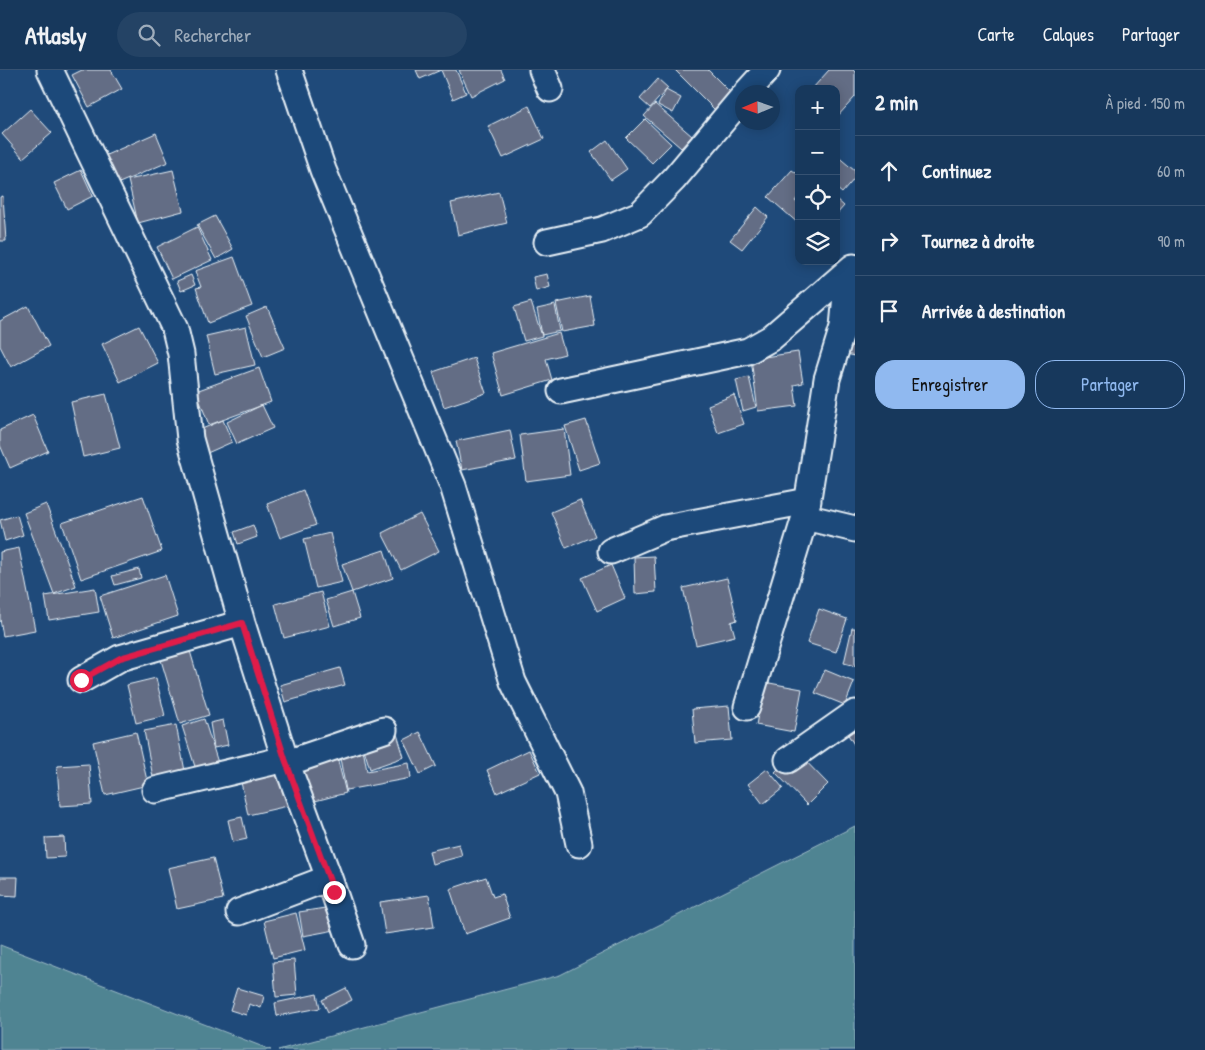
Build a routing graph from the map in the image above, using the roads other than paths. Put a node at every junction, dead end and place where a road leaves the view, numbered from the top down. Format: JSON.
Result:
{"nodes":[{"id":1,"x":50,"y":70,"type":"edge"},
{"id":2,"x":289,"y":70,"type":"edge"},
{"id":3,"x":767,"y":70,"type":"edge"},
{"id":4,"x":754,"y":85,"type":"edge"},
{"id":5,"x":735,"y":106,"type":"edge"},
{"id":6,"x":547,"y":242,"type":"dead end"},
{"id":7,"x":851,"y":269,"type":"edge"},
{"id":8,"x":560,"y":391,"type":"dead end"},
{"id":9,"x":806,"y":509,"type":"junction"},
{"id":10,"x":855,"y":529,"type":"edge"},
{"id":11,"x":611,"y":551,"type":"dead end"},
{"id":12,"x":242,"y":623,"type":"junction"},
{"id":13,"x":81,"y":680,"type":"dead end"},
{"id":14,"x":747,"y":707,"type":"dead end"},
{"id":15,"x":855,"y":713,"type":"edge"},
{"id":16,"x":384,"y":730,"type":"dead end"},
{"id":17,"x":788,"y":760,"type":"dead end"},
{"id":18,"x":286,"y":761,"type":"junction"},
{"id":19,"x":155,"y":790,"type":"dead end"},
{"id":20,"x":579,"y":844,"type":"dead end"},
{"id":21,"x":330,"y":878,"type":"junction"},
{"id":22,"x":239,"y":912,"type":"dead end"},
{"id":23,"x":352,"y":944,"type":"dead end"}],
"edges":[{"from":1,"to":12,"type":"street"},
{"from":2,"to":20,"type":"street"},
{"from":3,"to":4,"type":"street"},
{"from":5,"to":6,"type":"street"},
{"from":7,"to":8,"type":"street"},
{"from":7,"to":9,"type":"street"},
{"from":9,"to":10,"type":"street"},
{"from":9,"to":11,"type":"street"},
{"from":9,"to":14,"type":"street"},
{"from":12,"to":13,"type":"street"},
{"from":12,"to":18,"type":"street"},
{"from":15,"to":17,"type":"street"},
{"from":16,"to":18,"type":"street"},
{"from":18,"to":19,"type":"street"},
{"from":18,"to":21,"type":"street"},
{"from":21,"to":22,"type":"street"},
{"from":21,"to":23,"type":"street"}]}
